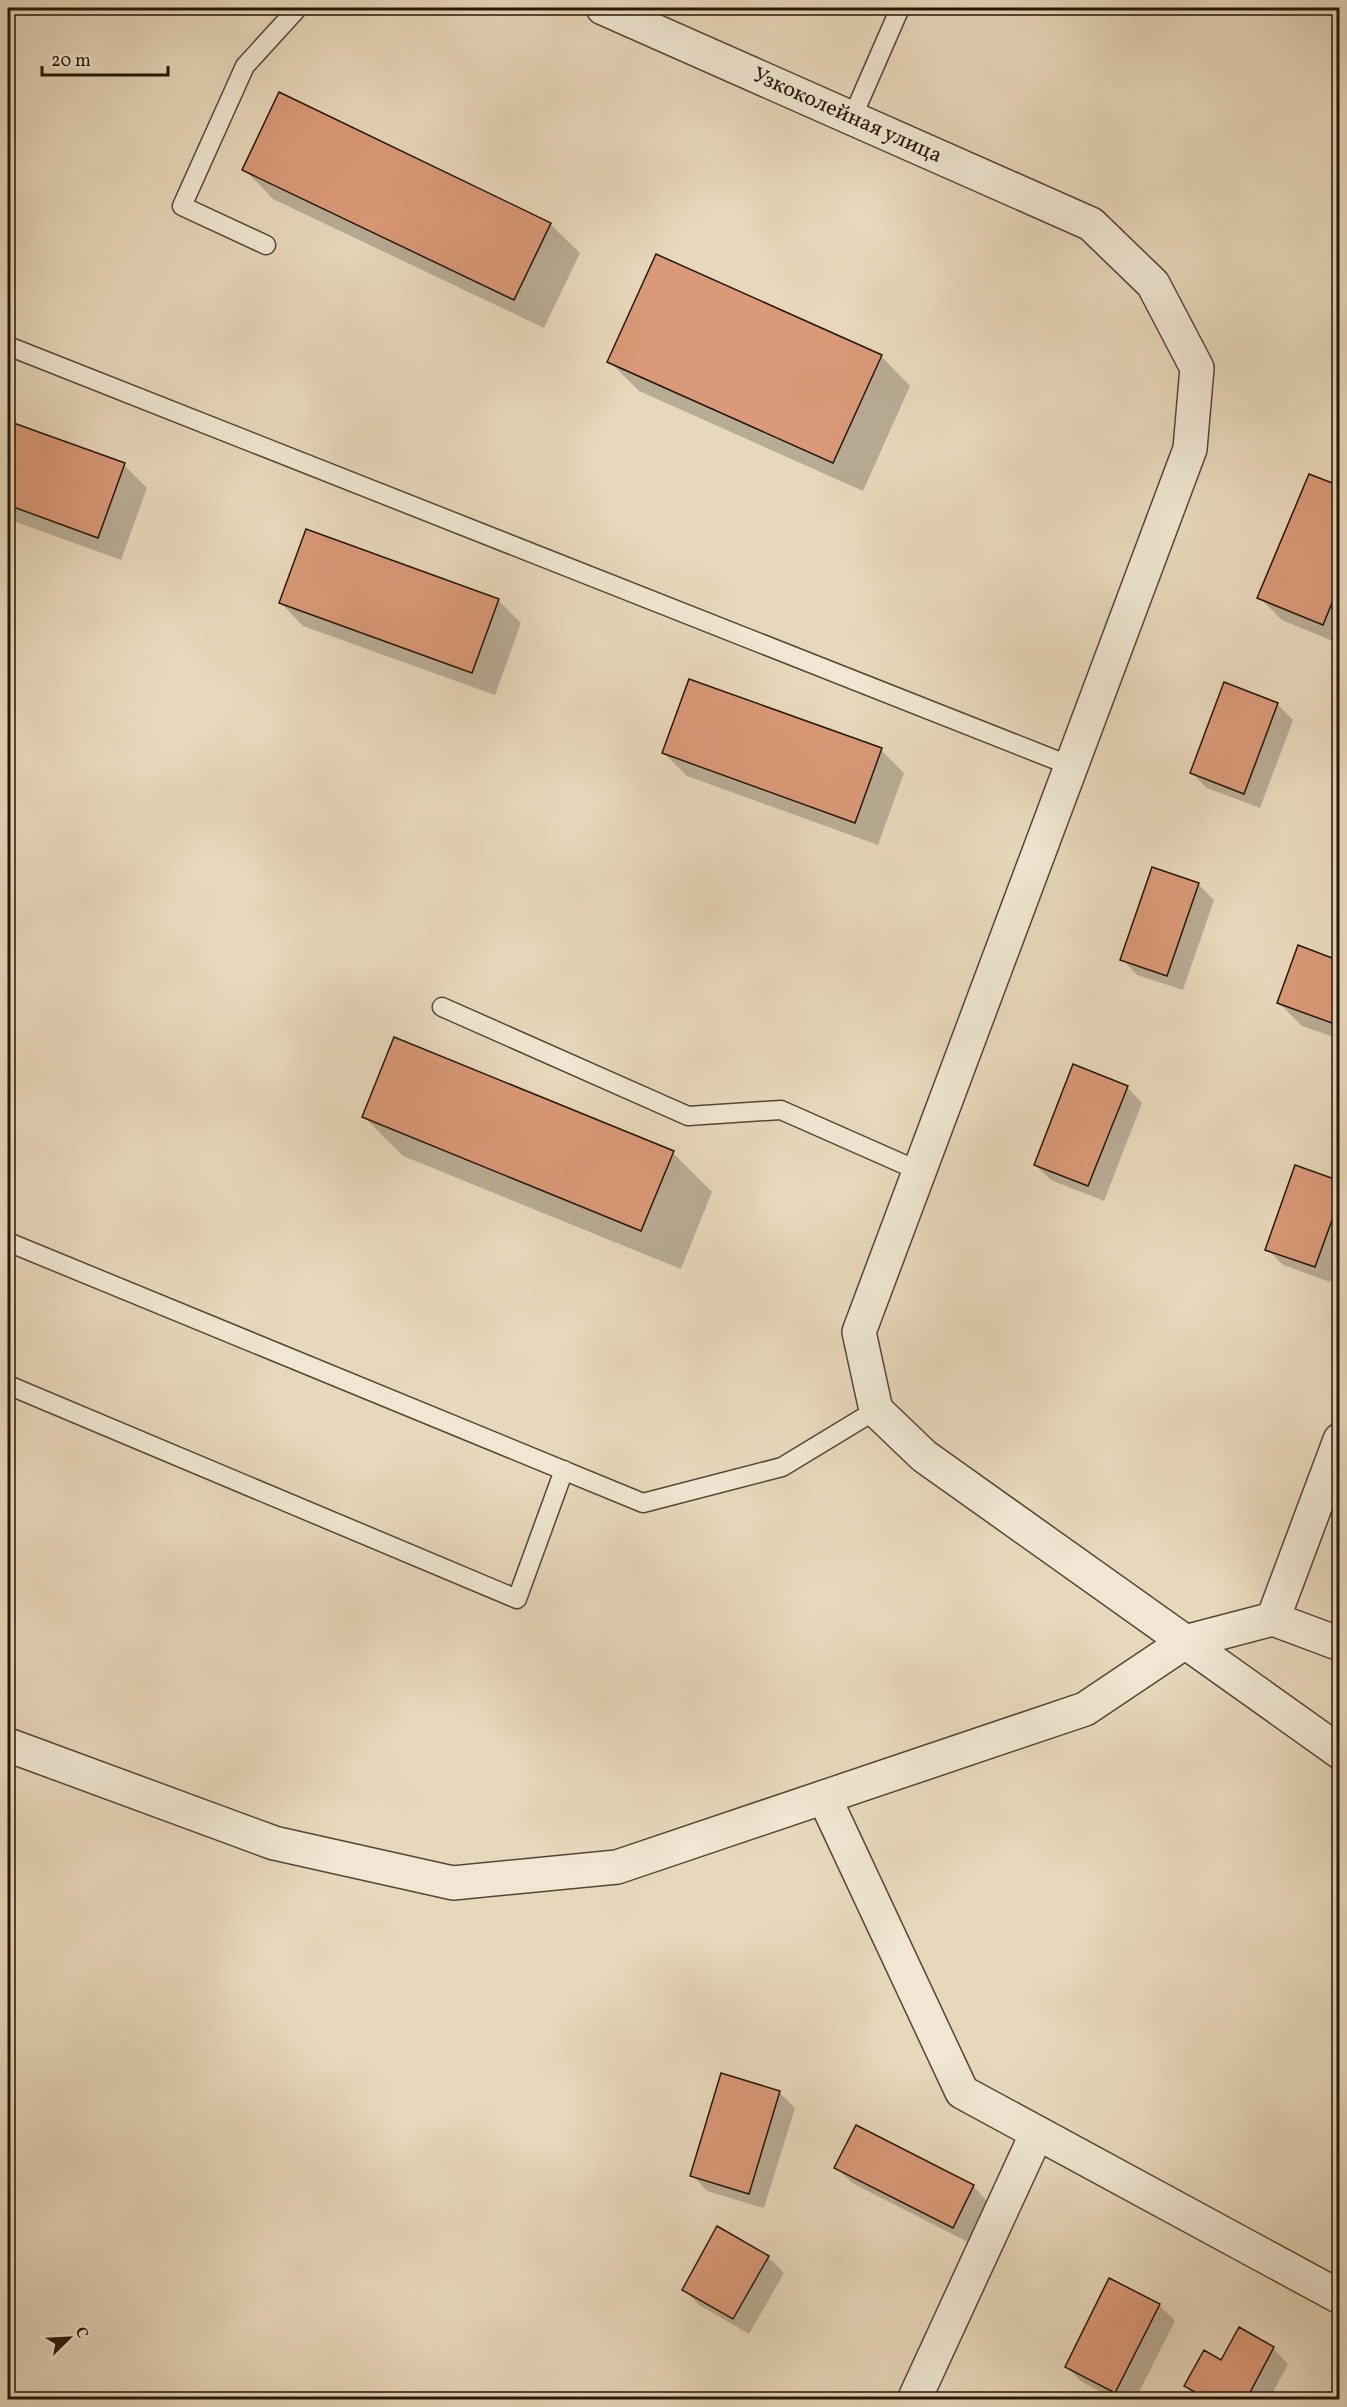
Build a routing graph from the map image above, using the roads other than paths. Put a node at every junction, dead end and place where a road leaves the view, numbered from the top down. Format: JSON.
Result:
{"nodes":[{"id":1,"x":298,"y":8,"type":"edge"},
{"id":2,"x":603,"y":8,"type":"edge"},
{"id":3,"x":900,"y":8,"type":"edge"},
{"id":4,"x":852,"y":118,"type":"junction"},
{"id":5,"x":266,"y":245,"type":"dead end"},
{"id":6,"x":8,"y":346,"type":"edge"},
{"id":7,"x":1071,"y":766,"type":"junction"},
{"id":8,"x":442,"y":1007,"type":"dead end"},
{"id":9,"x":919,"y":1171,"type":"junction"},
{"id":10,"x":8,"y":1242,"type":"edge"},
{"id":11,"x":8,"y":1385,"type":"edge"},
{"id":12,"x":876,"y":1410,"type":"junction"},
{"id":13,"x":1340,"y":1440,"type":"edge"},
{"id":14,"x":564,"y":1470,"type":"junction"},
{"id":15,"x":1273,"y":1619,"type":"junction"},
{"id":16,"x":1185,"y":1642,"type":"junction"},
{"id":17,"x":1340,"y":1644,"type":"edge"},
{"id":18,"x":8,"y":1745,"type":"edge"},
{"id":19,"x":1340,"y":1752,"type":"edge"},
{"id":20,"x":824,"y":1797,"type":"junction"},
{"id":21,"x":1036,"y":2133,"type":"junction"},
{"id":22,"x":1340,"y":2297,"type":"edge"},
{"id":23,"x":914,"y":2400,"type":"edge"}],
"edges":[{"from":1,"to":5,"type":"lane"},
{"from":2,"to":4,"type":"street","name":"Узкоколейная улица"},
{"from":3,"to":4,"type":"lane"},
{"from":4,"to":7,"type":"street","name":"Узкоколейная улица"},
{"from":6,"to":7,"type":"lane"},
{"from":7,"to":9,"type":"street"},
{"from":8,"to":9,"type":"lane"},
{"from":9,"to":12,"type":"street"},
{"from":10,"to":14,"type":"lane"},
{"from":11,"to":14,"type":"lane"},
{"from":12,"to":14,"type":"lane"},
{"from":12,"to":16,"type":"street"},
{"from":13,"to":15,"type":"street"},
{"from":15,"to":16,"type":"street"},
{"from":15,"to":17,"type":"street"},
{"from":16,"to":19,"type":"street"},
{"from":16,"to":20,"type":"street"},
{"from":18,"to":20,"type":"street"},
{"from":20,"to":21,"type":"street"},
{"from":21,"to":22,"type":"street"},
{"from":21,"to":23,"type":"street"}]}
